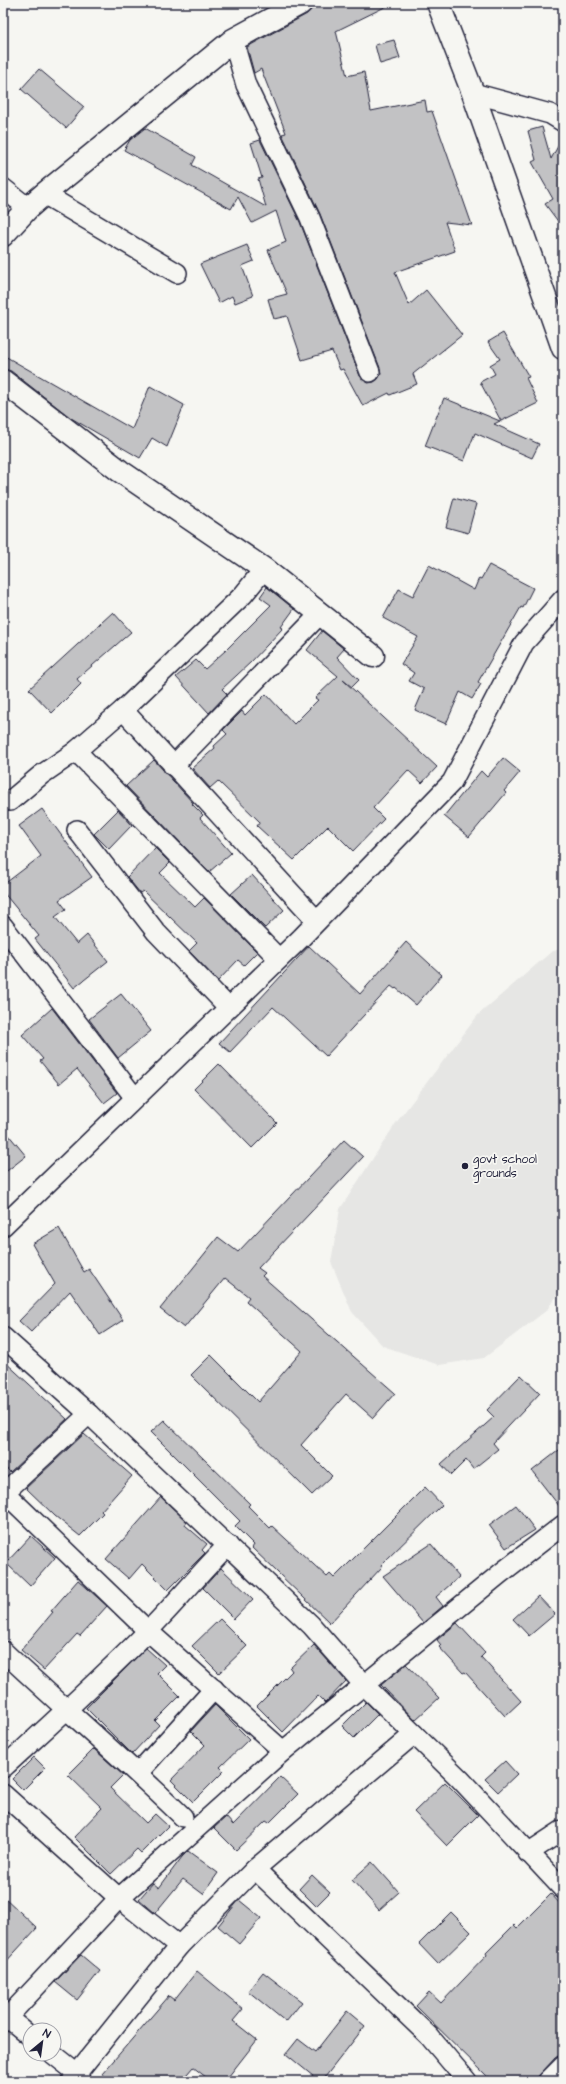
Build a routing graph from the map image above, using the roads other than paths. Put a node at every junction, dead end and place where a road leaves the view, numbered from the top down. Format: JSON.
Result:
{"nodes":[{"id":1,"x":301,"y":3,"type":"edge"},
{"id":2,"x":438,"y":3,"type":"edge"},
{"id":3,"x":233,"y":40,"type":"junction"},
{"id":4,"x":473,"y":93,"type":"junction"},
{"id":5,"x":563,"y":122,"type":"edge"},
{"id":6,"x":3,"y":188,"type":"edge"},
{"id":7,"x":36,"y":201,"type":"junction"},
{"id":8,"x":3,"y":235,"type":"edge"},
{"id":9,"x":177,"y":273,"type":"dead end"},
{"id":10,"x":563,"y":348,"type":"edge"},
{"id":11,"x":370,"y":372,"type":"dead end"},
{"id":12,"x":3,"y":381,"type":"edge"},
{"id":13,"x":264,"y":568,"type":"junction"},
{"id":14,"x":563,"y":599,"type":"edge"},
{"id":15,"x":321,"y":613,"type":"junction"},
{"id":16,"x":373,"y":656,"type":"dead end"},
{"id":17,"x":123,"y":710,"type":"junction"},
{"id":18,"x":76,"y":751,"type":"junction"},
{"id":19,"x":173,"y":766,"type":"junction"},
{"id":20,"x":10,"y":801,"type":"dead end"},
{"id":21,"x":77,"y":830,"type":"dead end"},
{"id":22,"x":317,"y":921,"type":"junction"},
{"id":23,"x":3,"y":926,"type":"edge"},
{"id":24,"x":279,"y":959,"type":"junction"},
{"id":25,"x":228,"y":1007,"type":"junction"},
{"id":26,"x":136,"y":1098,"type":"junction"},
{"id":27,"x":4,"y":1224,"type":"edge"},
{"id":28,"x":3,"y":1337,"type":"edge"},
{"id":29,"x":89,"y":1414,"type":"junction"},
{"id":30,"x":4,"y":1492,"type":"edge"},
{"id":31,"x":563,"y":1525,"type":"edge"},
{"id":32,"x":228,"y":1545,"type":"junction"},
{"id":33,"x":148,"y":1631,"type":"junction"},
{"id":34,"x":3,"y":1651,"type":"edge"},
{"id":35,"x":364,"y":1685,"type":"junction"},
{"id":36,"x":214,"y":1689,"type":"junction"},
{"id":37,"x":66,"y":1711,"type":"junction"},
{"id":38,"x":414,"y":1734,"type":"junction"},
{"id":39,"x":283,"y":1751,"type":"junction"},
{"id":40,"x":3,"y":1768,"type":"edge"},
{"id":41,"x":138,"y":1773,"type":"junction"},
{"id":42,"x":3,"y":1794,"type":"edge"},
{"id":43,"x":183,"y":1817,"type":"dead end"},
{"id":44,"x":563,"y":1830,"type":"edge"},
{"id":45,"x":528,"y":1853,"type":"junction"},
{"id":46,"x":255,"y":1869,"type":"junction"},
{"id":47,"x":563,"y":1889,"type":"edge"},
{"id":48,"x":119,"y":1898,"type":"junction"},
{"id":49,"x":179,"y":1946,"type":"junction"},
{"id":50,"x":4,"y":2018,"type":"edge"},
{"id":51,"x":22,"y":2030,"type":"edge"},
{"id":52,"x":61,"y":2062,"type":"edge"},
{"id":53,"x":563,"y":2066,"type":"edge"},
{"id":54,"x":77,"y":2078,"type":"edge"},
{"id":55,"x":467,"y":2081,"type":"edge"},
{"id":56,"x":548,"y":2081,"type":"edge"}],
"edges":[{"from":1,"to":3,"type":"street"},
{"from":2,"to":4,"type":"street"},
{"from":3,"to":7,"type":"street"},
{"from":3,"to":11,"type":"street"},
{"from":4,"to":5,"type":"street"},
{"from":4,"to":10,"type":"street"},
{"from":6,"to":7,"type":"street"},
{"from":7,"to":8,"type":"street"},
{"from":7,"to":9,"type":"street"},
{"from":12,"to":13,"type":"street"},
{"from":13,"to":15,"type":"street"},
{"from":13,"to":17,"type":"street"},
{"from":14,"to":22,"type":"street"},
{"from":15,"to":16,"type":"street"},
{"from":15,"to":19,"type":"street"},
{"from":17,"to":18,"type":"street"},
{"from":17,"to":19,"type":"street"},
{"from":18,"to":20,"type":"street"},
{"from":18,"to":24,"type":"street"},
{"from":19,"to":22,"type":"street"},
{"from":21,"to":25,"type":"street"},
{"from":22,"to":24,"type":"street"},
{"from":23,"to":26,"type":"street"},
{"from":24,"to":25,"type":"street"},
{"from":25,"to":26,"type":"street"},
{"from":26,"to":27,"type":"street"},
{"from":28,"to":29,"type":"street"},
{"from":29,"to":30,"type":"street"},
{"from":29,"to":32,"type":"street"},
{"from":30,"to":33,"type":"street"},
{"from":31,"to":35,"type":"street"},
{"from":32,"to":33,"type":"street"},
{"from":32,"to":35,"type":"street"},
{"from":33,"to":36,"type":"street"},
{"from":33,"to":37,"type":"street"},
{"from":34,"to":37,"type":"street"},
{"from":35,"to":38,"type":"street"},
{"from":35,"to":39,"type":"street"},
{"from":36,"to":39,"type":"street"},
{"from":36,"to":41,"type":"street"},
{"from":37,"to":40,"type":"street"},
{"from":37,"to":41,"type":"street"},
{"from":38,"to":45,"type":"street"},
{"from":38,"to":46,"type":"street"},
{"from":39,"to":48,"type":"street"},
{"from":41,"to":43,"type":"street"},
{"from":42,"to":48,"type":"street"},
{"from":44,"to":45,"type":"street"},
{"from":45,"to":47,"type":"street"},
{"from":46,"to":49,"type":"street"},
{"from":46,"to":55,"type":"street"},
{"from":48,"to":49,"type":"street"},
{"from":48,"to":50,"type":"street"},
{"from":49,"to":54,"type":"street"},
{"from":50,"to":51,"type":"street"},
{"from":52,"to":54,"type":"street"},
{"from":53,"to":56,"type":"street"}]}
